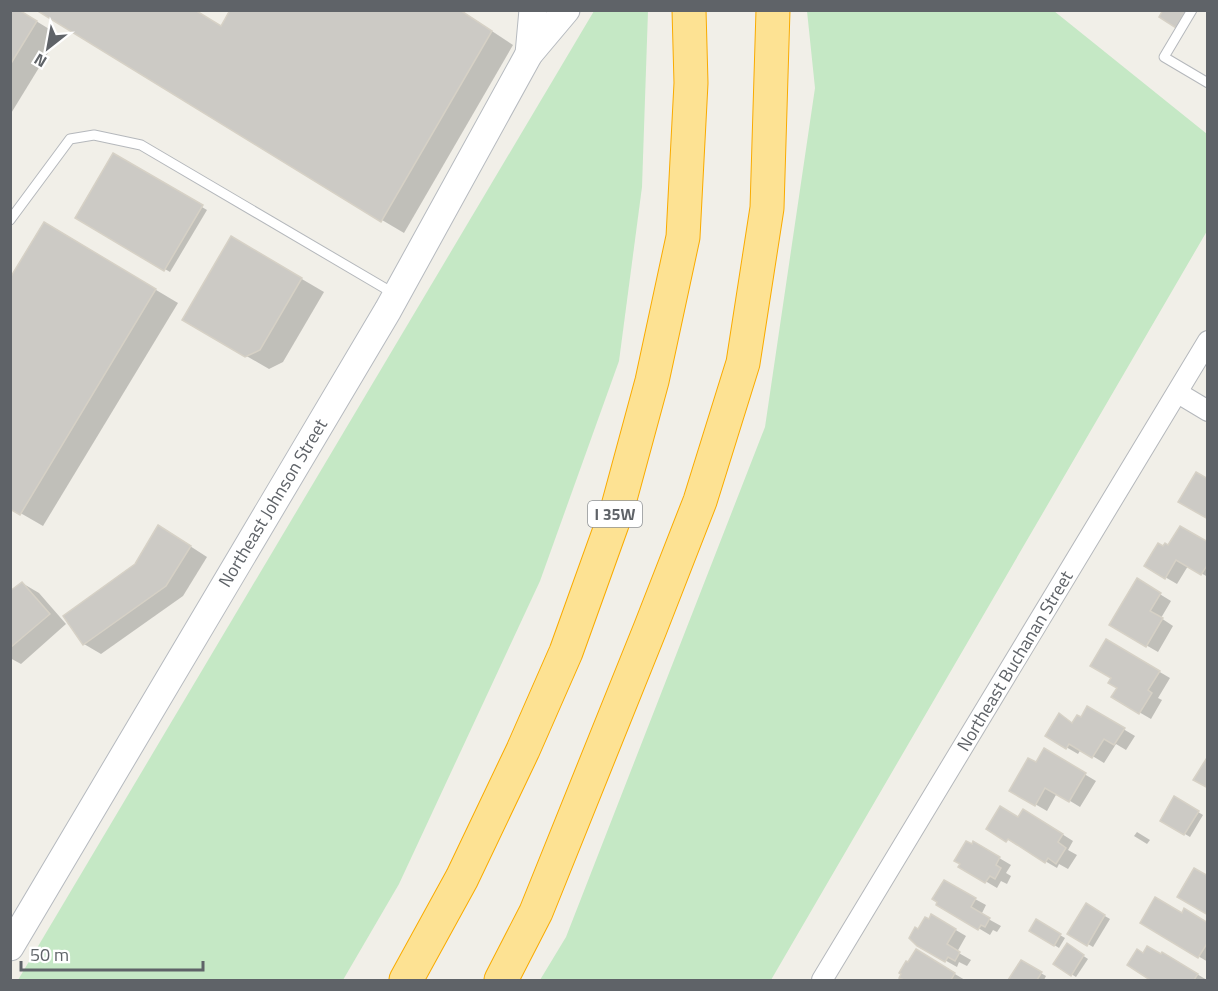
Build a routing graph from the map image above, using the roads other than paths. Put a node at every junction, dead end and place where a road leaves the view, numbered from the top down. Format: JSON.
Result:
{"nodes":[{"id":1,"x":533,"y":10,"type":"edge"},
{"id":2,"x":566,"y":10,"type":"edge"},
{"id":3,"x":689,"y":10,"type":"edge"},
{"id":4,"x":773,"y":10,"type":"edge"},
{"id":5,"x":1192,"y":10,"type":"edge"},
{"id":6,"x":530,"y":54,"type":"junction"},
{"id":7,"x":1208,"y":83,"type":"edge"},
{"id":8,"x":10,"y":220,"type":"edge"},
{"id":9,"x":396,"y":294,"type":"junction"},
{"id":10,"x":1208,"y":341,"type":"edge"},
{"id":11,"x":1178,"y":393,"type":"junction"},
{"id":12,"x":1208,"y":411,"type":"edge"},
{"id":13,"x":10,"y":947,"type":"edge"},
{"id":14,"x":406,"y":981,"type":"edge"},
{"id":15,"x":501,"y":981,"type":"edge"},
{"id":16,"x":822,"y":981,"type":"edge"}],
"edges":[{"from":1,"to":6,"type":"street","name":"Northeast Johnson Street"},
{"from":2,"to":6,"type":"street","name":"Northeast Johnson Street"},
{"from":3,"to":14,"type":"highway","number":"I 35W"},
{"from":4,"to":15,"type":"highway"},
{"from":5,"to":7,"type":"lane"},
{"from":6,"to":9,"type":"street","name":"Northeast Johnson Street"},
{"from":8,"to":9,"type":"lane"},
{"from":9,"to":13,"type":"street","name":"Northeast Johnson Street"},
{"from":10,"to":11,"type":"street","name":"Northeast Buchanan Street"},
{"from":11,"to":12,"type":"street"},
{"from":11,"to":16,"type":"street","name":"Northeast Buchanan Street"}]}
